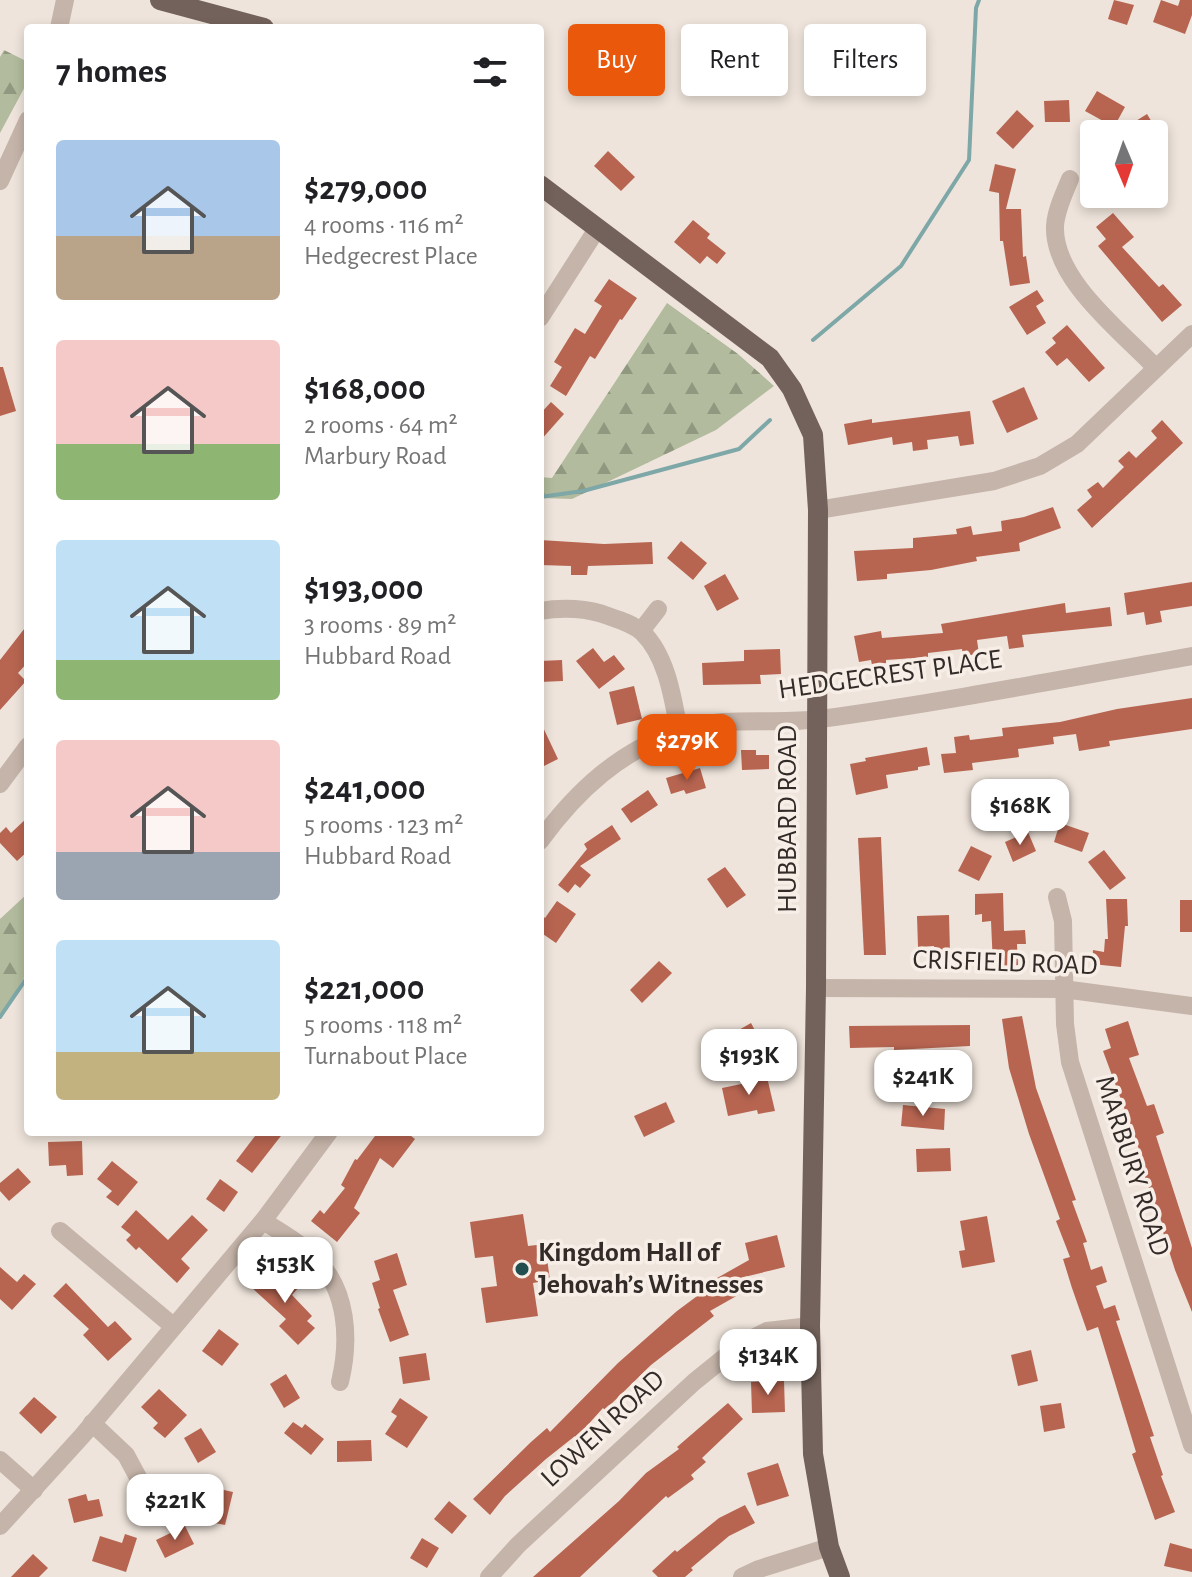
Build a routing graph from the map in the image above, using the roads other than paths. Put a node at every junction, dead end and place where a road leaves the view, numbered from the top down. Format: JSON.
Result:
{"nodes":[{"id":1,"x":65,"y":0,"type":"edge"},
{"id":2,"x":161,"y":0,"type":"edge"},
{"id":3,"x":60,"y":24,"type":"edge"},
{"id":4,"x":249,"y":24,"type":"edge"},
{"id":5,"x":24,"y":129,"type":"edge"},
{"id":6,"x":1070,"y":179,"type":"dead end"},
{"id":7,"x":0,"y":181,"type":"edge"},
{"id":8,"x":544,"y":188,"type":"edge"},
{"id":9,"x":597,"y":229,"type":"junction"},
{"id":10,"x":544,"y":312,"type":"edge"},
{"id":11,"x":1192,"y":334,"type":"edge"},
{"id":12,"x":1156,"y":368,"type":"junction"},
{"id":13,"x":818,"y":510,"type":"junction"},
{"id":14,"x":658,"y":609,"type":"dead end"},
{"id":15,"x":544,"y":611,"type":"edge"},
{"id":16,"x":641,"y":631,"type":"junction"},
{"id":17,"x":1192,"y":656,"type":"edge"},
{"id":18,"x":816,"y":720,"type":"junction"},
{"id":19,"x":679,"y":731,"type":"junction"},
{"id":20,"x":24,"y":751,"type":"edge"},
{"id":21,"x":0,"y":784,"type":"edge"},
{"id":22,"x":544,"y":836,"type":"edge"},
{"id":23,"x":1057,"y":897,"type":"dead end"},
{"id":24,"x":816,"y":988,"type":"junction"},
{"id":25,"x":1063,"y":989,"type":"junction"},
{"id":26,"x":1192,"y":1006,"type":"edge"},
{"id":27,"x":326,"y":1136,"type":"edge"},
{"id":28,"x":263,"y":1221,"type":"junction"},
{"id":29,"x":60,"y":1231,"type":"dead end"},
{"id":30,"x":173,"y":1326,"type":"junction"},
{"id":31,"x":810,"y":1326,"type":"junction"},
{"id":32,"x":340,"y":1382,"type":"dead end"},
{"id":33,"x":92,"y":1423,"type":"junction"},
{"id":34,"x":1192,"y":1445,"type":"edge"},
{"id":35,"x":0,"y":1460,"type":"edge"},
{"id":36,"x":141,"y":1483,"type":"dead end"},
{"id":37,"x":34,"y":1490,"type":"junction"},
{"id":38,"x":0,"y":1526,"type":"edge"},
{"id":39,"x":829,"y":1547,"type":"junction"},
{"id":40,"x":489,"y":1577,"type":"edge"},
{"id":41,"x":742,"y":1577,"type":"edge"},
{"id":42,"x":840,"y":1577,"type":"edge"}],
"edges":[{"from":1,"to":3,"type":"street"},
{"from":2,"to":4,"type":"main road"},
{"from":5,"to":7,"type":"street"},
{"from":6,"to":12,"type":"street"},
{"from":8,"to":9,"type":"main road","name":"HUBBARD ROAD"},
{"from":9,"to":10,"type":"street"},
{"from":9,"to":13,"type":"main road","name":"HUBBARD ROAD"},
{"from":11,"to":12,"type":"street"},
{"from":12,"to":13,"type":"street"},
{"from":13,"to":18,"type":"main road","name":"HUBBARD ROAD"},
{"from":14,"to":16,"type":"street"},
{"from":15,"to":16,"type":"street"},
{"from":16,"to":19,"type":"street"},
{"from":17,"to":18,"type":"street","name":"HEDGECREST PLACE"},
{"from":18,"to":19,"type":"street","name":"HEDGECREST PLACE"},
{"from":18,"to":24,"type":"main road","name":"HUBBARD ROAD"},
{"from":19,"to":22,"type":"street","name":"HEDGECREST PLACE"},
{"from":20,"to":21,"type":"street"},
{"from":23,"to":25,"type":"street","name":"MARBURY ROAD"},
{"from":24,"to":25,"type":"street","name":"CRISFIELD ROAD"},
{"from":24,"to":31,"type":"main road","name":"HUBBARD ROAD"},
{"from":25,"to":26,"type":"street","name":"CRISFIELD ROAD"},
{"from":25,"to":34,"type":"street","name":"MARBURY ROAD"},
{"from":27,"to":28,"type":"street"},
{"from":28,"to":30,"type":"street"},
{"from":28,"to":32,"type":"street"},
{"from":29,"to":30,"type":"street"},
{"from":30,"to":33,"type":"street"},
{"from":31,"to":39,"type":"main road","name":"HUBBARD ROAD"},
{"from":31,"to":40,"type":"street","name":"LOWEN ROAD"},
{"from":33,"to":36,"type":"street"},
{"from":33,"to":37,"type":"street"},
{"from":35,"to":37,"type":"street"},
{"from":37,"to":38,"type":"street"},
{"from":39,"to":41,"type":"street"},
{"from":39,"to":42,"type":"main road","name":"HUBBARD ROAD"}]}
